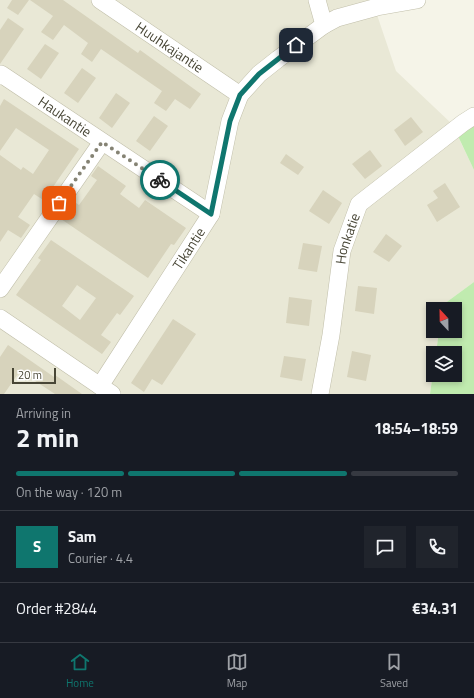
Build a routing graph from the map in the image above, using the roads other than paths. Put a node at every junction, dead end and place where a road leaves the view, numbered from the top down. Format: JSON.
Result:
{"nodes":[{"id":1,"x":100,"y":0,"type":"edge"},
{"id":2,"x":317,"y":0,"type":"edge"},
{"id":3,"x":417,"y":0,"type":"edge"},
{"id":4,"x":324,"y":25,"type":"junction"},
{"id":5,"x":0,"y":75,"type":"edge"},
{"id":6,"x":240,"y":95,"type":"junction"},
{"id":7,"x":474,"y":116,"type":"edge"},
{"id":8,"x":102,"y":142,"type":"junction"},
{"id":9,"x":211,"y":214,"type":"junction"},
{"id":10,"x":0,"y":289,"type":"edge"},
{"id":11,"x":0,"y":318,"type":"edge"},
{"id":12,"x":106,"y":390,"type":"edge"},
{"id":13,"x":320,"y":394,"type":"edge"}],
"edges":[{"from":1,"to":6,"type":"street","name":"Huuhkajantie"},
{"from":2,"to":4,"type":"street"},
{"from":3,"to":4,"type":"street","name":"Tikantie"},
{"from":4,"to":6,"type":"street","name":"Tikantie"},
{"from":5,"to":8,"type":"street","name":"Haukantie"},
{"from":6,"to":9,"type":"street","name":"Tikantie"},
{"from":7,"to":13,"type":"street","name":"Honkatie"},
{"from":8,"to":9,"type":"street","name":"Haukantie"},
{"from":8,"to":10,"type":"street"},
{"from":9,"to":12,"type":"street","name":"Tikantie"},
{"from":11,"to":12,"type":"street"}]}
